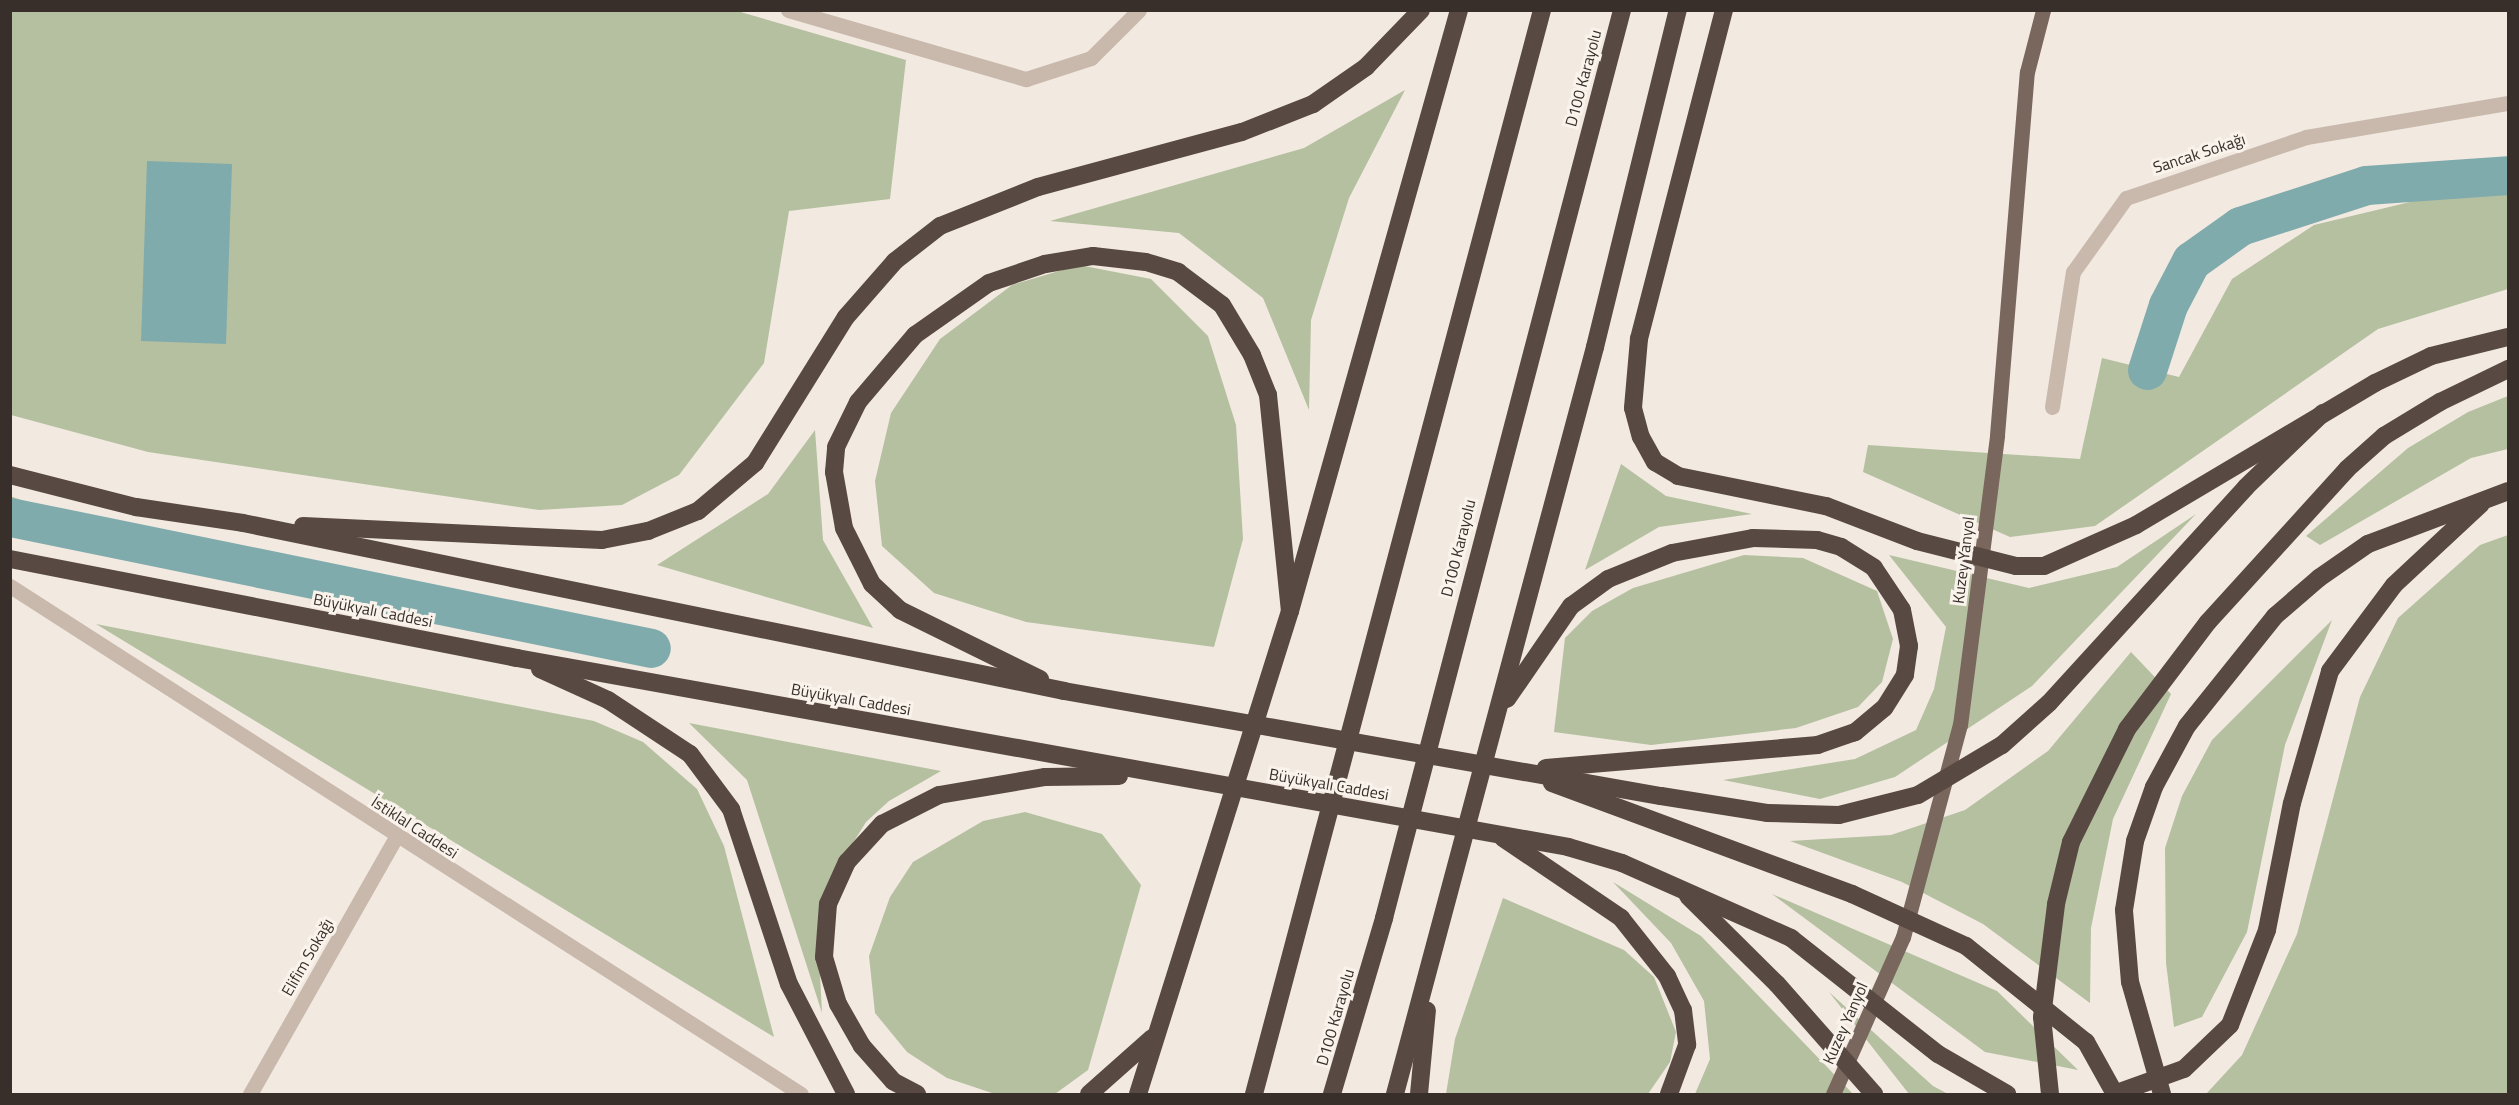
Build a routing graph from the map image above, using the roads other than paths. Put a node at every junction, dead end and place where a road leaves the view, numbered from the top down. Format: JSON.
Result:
{"nodes":[{"id":1,"x":788,"y":10,"type":"edge"},
{"id":2,"x":1139,"y":10,"type":"edge"},
{"id":3,"x":1421,"y":10,"type":"edge"},
{"id":4,"x":1459,"y":10,"type":"edge"},
{"id":5,"x":1542,"y":10,"type":"edge"},
{"id":6,"x":1622,"y":10,"type":"edge"},
{"id":7,"x":1677,"y":10,"type":"edge"},
{"id":8,"x":1724,"y":10,"type":"edge"},
{"id":9,"x":2043,"y":10,"type":"edge"},
{"id":10,"x":2508,"y":103,"type":"edge"},
{"id":11,"x":2508,"y":337,"type":"edge"},
{"id":12,"x":2508,"y":369,"type":"edge"},
{"id":13,"x":2052,"y":407,"type":"dead end"},
{"id":14,"x":2323,"y":413,"type":"junction"},
{"id":15,"x":10,"y":475,"type":"edge"},
{"id":16,"x":2508,"y":491,"type":"edge"},
{"id":17,"x":2489,"y":497,"type":"junction"},
{"id":18,"x":243,"y":523,"type":"junction"},
{"id":19,"x":10,"y":559,"type":"edge"},
{"id":20,"x":10,"y":586,"type":"edge"},
{"id":21,"x":1290,"y":611,"type":"junction"},
{"id":22,"x":517,"y":658,"type":"junction"},
{"id":23,"x":1064,"y":691,"type":"junction"},
{"id":24,"x":1499,"y":713,"type":"junction"},
{"id":25,"x":1523,"y":770,"type":"junction"},
{"id":26,"x":1165,"y":776,"type":"junction"},
{"id":27,"x":1494,"y":832,"type":"junction"},
{"id":28,"x":396,"y":837,"type":"junction"},
{"id":29,"x":1681,"y":888,"type":"junction"},
{"id":30,"x":1433,"y":951,"type":"junction"},
{"id":31,"x":1153,"y":1037,"type":"junction"},
{"id":32,"x":250,"y":1095,"type":"edge"},
{"id":33,"x":801,"y":1095,"type":"edge"},
{"id":34,"x":846,"y":1095,"type":"edge"},
{"id":35,"x":917,"y":1095,"type":"edge"},
{"id":36,"x":1089,"y":1095,"type":"edge"},
{"id":37,"x":1138,"y":1095,"type":"edge"},
{"id":38,"x":1254,"y":1095,"type":"edge"},
{"id":39,"x":1332,"y":1095,"type":"edge"},
{"id":40,"x":1395,"y":1095,"type":"edge"},
{"id":41,"x":1419,"y":1095,"type":"edge"},
{"id":42,"x":1669,"y":1095,"type":"edge"},
{"id":43,"x":1833,"y":1095,"type":"edge"},
{"id":44,"x":1874,"y":1095,"type":"edge"},
{"id":45,"x":2007,"y":1095,"type":"edge"},
{"id":46,"x":2050,"y":1095,"type":"edge"},
{"id":47,"x":2115,"y":1095,"type":"edge"},
{"id":48,"x":2162,"y":1095,"type":"edge"}],
"edges":[{"from":1,"to":2,"type":"street"},
{"from":3,"to":18,"type":"highway"},
{"from":4,"to":21,"type":"highway"},
{"from":5,"to":38,"type":"highway"},
{"from":6,"to":39,"type":"highway","name":"D100 Karayolu"},
{"from":7,"to":24,"type":"highway"},
{"from":8,"to":14,"type":"highway"},
{"from":9,"to":43,"type":"main road","name":"Kuzey Yanyol"},
{"from":10,"to":13,"type":"street","name":"Sancak Sokağı"},
{"from":11,"to":14,"type":"highway"},
{"from":12,"to":46,"type":"highway"},
{"from":14,"to":25,"type":"highway"},
{"from":15,"to":18,"type":"highway"},
{"from":16,"to":17,"type":"highway"},
{"from":17,"to":47,"type":"highway"},
{"from":17,"to":48,"type":"highway"},
{"from":18,"to":23,"type":"highway"},
{"from":19,"to":22,"type":"highway","name":"Büyükyalı Caddesi"},
{"from":20,"to":28,"type":"street","name":"İstiklal Caddesi"},
{"from":21,"to":23,"type":"highway"},
{"from":21,"to":31,"type":"highway"},
{"from":22,"to":26,"type":"highway","name":"Büyükyalı Caddesi"},
{"from":22,"to":34,"type":"highway"},
{"from":23,"to":25,"type":"highway"},
{"from":24,"to":25,"type":"highway"},
{"from":24,"to":30,"type":"highway"},
{"from":25,"to":47,"type":"highway"},
{"from":26,"to":27,"type":"highway","name":"Büyükyalı Caddesi"},
{"from":26,"to":35,"type":"highway"},
{"from":27,"to":29,"type":"highway","name":"Büyükyalı Caddesi"},
{"from":27,"to":42,"type":"highway"},
{"from":28,"to":32,"type":"street","name":"Elifim Sokağı"},
{"from":28,"to":33,"type":"street","name":"İstiklal Caddesi"},
{"from":29,"to":44,"type":"highway"},
{"from":29,"to":45,"type":"highway","name":"Büyükyalı Caddesi"},
{"from":30,"to":40,"type":"highway"},
{"from":30,"to":41,"type":"highway"},
{"from":31,"to":36,"type":"highway"},
{"from":31,"to":37,"type":"highway"}]}
